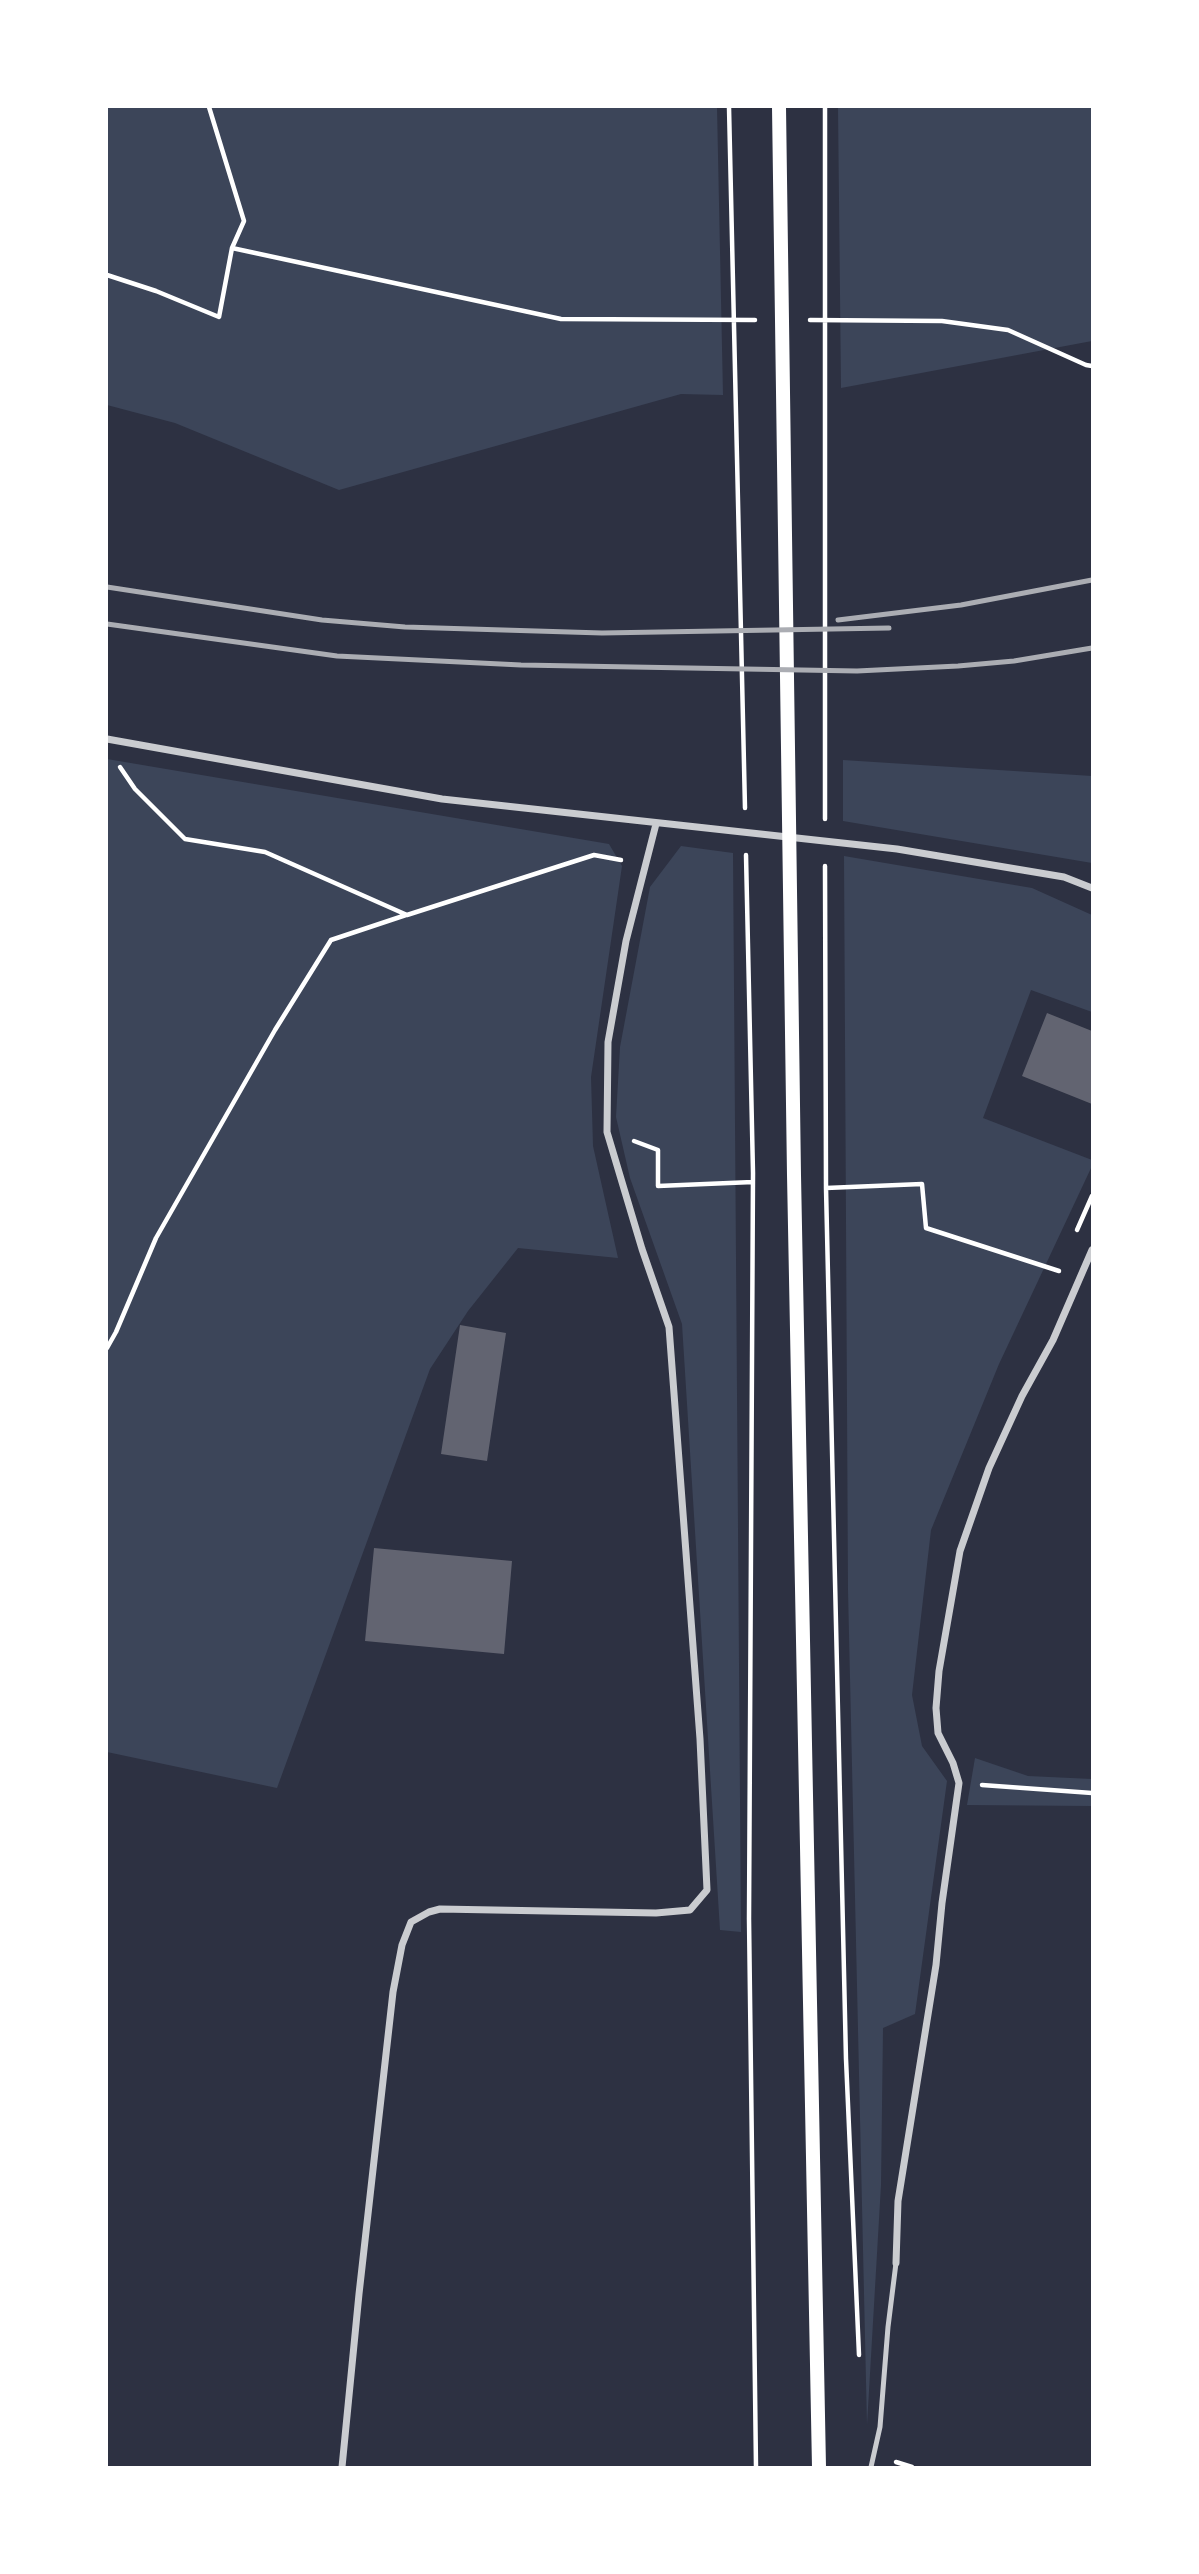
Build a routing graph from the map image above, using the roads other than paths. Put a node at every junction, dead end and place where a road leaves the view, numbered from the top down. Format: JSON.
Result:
{"nodes":[{"id":1,"x":779,"y":107,"type":"edge"},
{"id":2,"x":107,"y":739,"type":"edge"},
{"id":3,"x":656,"y":824,"type":"junction"},
{"id":4,"x":1092,"y":888,"type":"edge"},
{"id":5,"x":1092,"y":1250,"type":"edge"},
{"id":6,"x":896,"y":2263,"type":"joint"},
{"id":7,"x":342,"y":2467,"type":"edge"},
{"id":8,"x":819,"y":2467,"type":"edge"},
{"id":9,"x":871,"y":2467,"type":"edge"}],
"edges":[{"from":1,"to":8,"type":"main road"},
{"from":2,"to":3,"type":"street"},
{"from":3,"to":4,"type":"street"},
{"from":3,"to":7,"type":"street"},
{"from":5,"to":6,"type":"street"},
{"from":6,"to":9,"type":"lane"}]}
